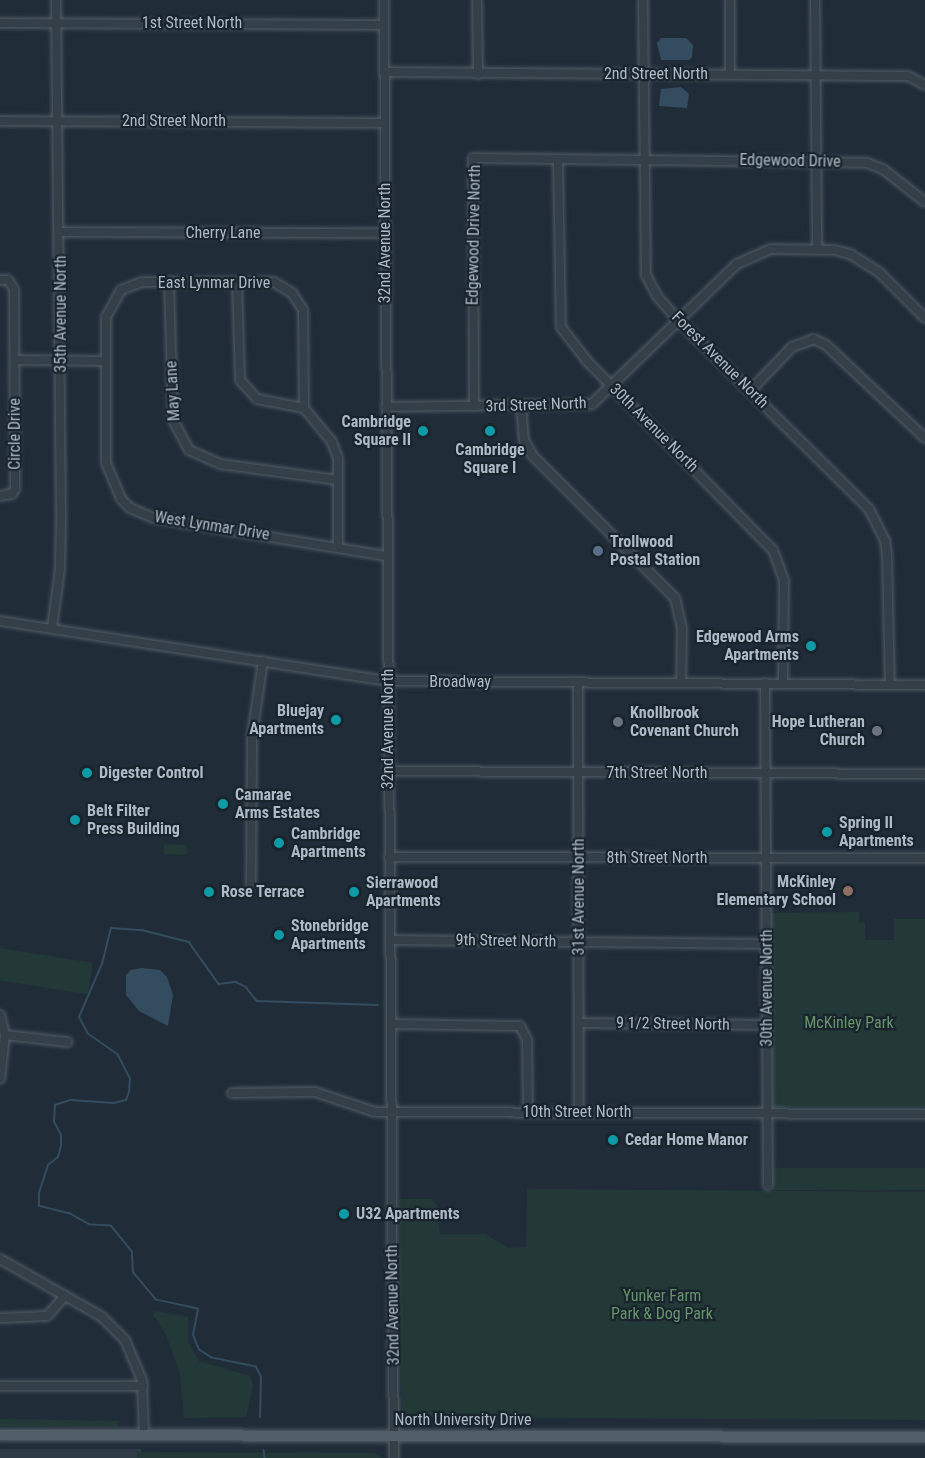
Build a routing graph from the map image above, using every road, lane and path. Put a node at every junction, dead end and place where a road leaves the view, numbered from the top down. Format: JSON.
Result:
{"nodes":[{"id":1,"x":56,"y":0,"type":"edge"},
{"id":2,"x":384,"y":0,"type":"edge"},
{"id":3,"x":477,"y":0,"type":"edge"},
{"id":4,"x":643,"y":0,"type":"edge"},
{"id":5,"x":730,"y":0,"type":"edge"},
{"id":6,"x":815,"y":0,"type":"edge"},
{"id":7,"x":0,"y":23,"type":"edge"},
{"id":8,"x":57,"y":23,"type":"junction"},
{"id":9,"x":384,"y":25,"type":"junction"},
{"id":10,"x":384,"y":72,"type":"junction"},
{"id":11,"x":478,"y":74,"type":"junction"},
{"id":12,"x":643,"y":74,"type":"junction"},
{"id":13,"x":730,"y":74,"type":"junction"},
{"id":14,"x":816,"y":75,"type":"junction"},
{"id":15,"x":925,"y":85,"type":"edge"},
{"id":16,"x":0,"y":121,"type":"edge"},
{"id":17,"x":58,"y":121,"type":"junction"},
{"id":18,"x":384,"y":123,"type":"junction"},
{"id":19,"x":558,"y":160,"type":"junction"},
{"id":20,"x":642,"y":160,"type":"junction"},
{"id":21,"x":816,"y":162,"type":"junction"},
{"id":22,"x":925,"y":202,"type":"edge"},
{"id":23,"x":60,"y":232,"type":"junction"},
{"id":24,"x":385,"y":233,"type":"junction"},
{"id":25,"x":817,"y":249,"type":"junction"},
{"id":26,"x":0,"y":280,"type":"edge"},
{"id":27,"x":169,"y":282,"type":"junction"},
{"id":28,"x":237,"y":282,"type":"junction"},
{"id":29,"x":925,"y":318,"type":"edge"},
{"id":30,"x":678,"y":320,"type":"junction"},
{"id":31,"x":15,"y":360,"type":"junction"},
{"id":32,"x":61,"y":360,"type":"junction"},
{"id":33,"x":106,"y":361,"type":"junction"},
{"id":34,"x":613,"y":387,"type":"junction"},
{"id":35,"x":751,"y":390,"type":"junction"},
{"id":36,"x":474,"y":406,"type":"junction"},
{"id":37,"x":521,"y":406,"type":"junction"},
{"id":38,"x":386,"y":407,"type":"junction"},
{"id":39,"x":304,"y":408,"type":"junction"},
{"id":40,"x":925,"y":438,"type":"edge"},
{"id":41,"x":338,"y":480,"type":"junction"},
{"id":42,"x":0,"y":496,"type":"edge"},
{"id":43,"x":338,"y":547,"type":"junction"},
{"id":44,"x":387,"y":556,"type":"junction"},
{"id":45,"x":0,"y":621,"type":"edge"},
{"id":46,"x":52,"y":628,"type":"junction"},
{"id":47,"x":263,"y":661,"type":"junction"},
{"id":48,"x":388,"y":681,"type":"junction"},
{"id":49,"x":578,"y":682,"type":"junction"},
{"id":50,"x":681,"y":683,"type":"junction"},
{"id":51,"x":765,"y":683,"type":"junction"},
{"id":52,"x":783,"y":684,"type":"junction"},
{"id":53,"x":890,"y":684,"type":"junction"},
{"id":54,"x":925,"y":685,"type":"edge"},
{"id":55,"x":388,"y":771,"type":"junction"},
{"id":56,"x":578,"y":772,"type":"junction"},
{"id":57,"x":765,"y":773,"type":"junction"},
{"id":58,"x":925,"y":774,"type":"edge"},
{"id":59,"x":389,"y":857,"type":"junction"},
{"id":60,"x":766,"y":857,"type":"junction"},
{"id":61,"x":578,"y":858,"type":"junction"},
{"id":62,"x":925,"y":858,"type":"edge"},
{"id":63,"x":251,"y":885,"type":"dead end"},
{"id":64,"x":390,"y":940,"type":"junction"},
{"id":65,"x":579,"y":942,"type":"junction"},
{"id":66,"x":767,"y":944,"type":"junction"},
{"id":67,"x":0,"y":1015,"type":"edge"},
{"id":68,"x":391,"y":1023,"type":"junction"},
{"id":69,"x":579,"y":1023,"type":"junction"},
{"id":70,"x":767,"y":1025,"type":"junction"},
{"id":71,"x":5,"y":1035,"type":"junction"},
{"id":72,"x":68,"y":1042,"type":"dead end"},
{"id":73,"x":0,"y":1079,"type":"edge"},
{"id":74,"x":232,"y":1093,"type":"dead end"},
{"id":75,"x":392,"y":1111,"type":"junction"},
{"id":76,"x":528,"y":1112,"type":"junction"},
{"id":77,"x":579,"y":1112,"type":"junction"},
{"id":78,"x":768,"y":1112,"type":"junction"},
{"id":79,"x":925,"y":1114,"type":"edge"},
{"id":80,"x":768,"y":1185,"type":"dead end"},
{"id":81,"x":0,"y":1259,"type":"edge"},
{"id":82,"x":65,"y":1296,"type":"junction"},
{"id":83,"x":0,"y":1318,"type":"edge"},
{"id":84,"x":0,"y":1386,"type":"edge"},
{"id":85,"x":143,"y":1386,"type":"junction"},
{"id":86,"x":0,"y":1435,"type":"edge"},
{"id":87,"x":394,"y":1435,"type":"junction"},
{"id":88,"x":144,"y":1436,"type":"junction"},
{"id":89,"x":925,"y":1437,"type":"edge"},
{"id":90,"x":394,"y":1458,"type":"edge"}],
"edges":[{"from":1,"to":8,"type":"street","name":"35th Avenue North"},
{"from":2,"to":9,"type":"street","name":"32nd Avenue North"},
{"from":3,"to":11,"type":"street"},
{"from":4,"to":12,"type":"street","name":"Forest Avenue North"},
{"from":5,"to":13,"type":"street"},
{"from":6,"to":14,"type":"street"},
{"from":7,"to":8,"type":"street","name":"1st Street North"},
{"from":8,"to":9,"type":"street","name":"1st Street North"},
{"from":8,"to":17,"type":"street","name":"35th Avenue North"},
{"from":9,"to":10,"type":"street","name":"32nd Avenue North"},
{"from":10,"to":11,"type":"street","name":"2nd Street North"},
{"from":10,"to":18,"type":"street","name":"32nd Avenue North"},
{"from":11,"to":12,"type":"street","name":"2nd Street North"},
{"from":12,"to":13,"type":"street","name":"2nd Street North"},
{"from":12,"to":20,"type":"street","name":"Forest Avenue North"},
{"from":13,"to":14,"type":"street","name":"2nd Street North"},
{"from":14,"to":15,"type":"street","name":"2nd Street North"},
{"from":14,"to":21,"type":"street"},
{"from":16,"to":17,"type":"street","name":"2nd Street North"},
{"from":17,"to":18,"type":"street","name":"2nd Street North"},
{"from":17,"to":23,"type":"street","name":"35th Avenue North"},
{"from":18,"to":24,"type":"street","name":"32nd Avenue North"},
{"from":19,"to":20,"type":"street","name":"Edgewood Drive North"},
{"from":19,"to":34,"type":"street","name":"30th Avenue North"},
{"from":19,"to":36,"type":"street","name":"Edgewood Drive North"},
{"from":20,"to":21,"type":"street","name":"Edgewood Drive"},
{"from":20,"to":30,"type":"street","name":"Forest Avenue North"},
{"from":21,"to":22,"type":"street","name":"Edgewood Drive"},
{"from":21,"to":25,"type":"street"},
{"from":23,"to":24,"type":"street","name":"Cherry Lane"},
{"from":23,"to":32,"type":"street","name":"35th Avenue North"},
{"from":24,"to":38,"type":"street","name":"32nd Avenue North"},
{"from":25,"to":29,"type":"street","name":"3rd Street North"},
{"from":25,"to":30,"type":"street","name":"3rd Street North"},
{"from":26,"to":31,"type":"street","name":"Circle Drive"},
{"from":27,"to":28,"type":"street","name":"East Lynmar Drive"},
{"from":27,"to":33,"type":"street","name":"East Lynmar Drive"},
{"from":27,"to":41,"type":"street","name":"May Lane"},
{"from":28,"to":39,"type":"street"},
{"from":28,"to":39,"type":"street","name":"East Lynmar Drive"},
{"from":30,"to":34,"type":"street","name":"3rd Street North"},
{"from":30,"to":35,"type":"street","name":"Forest Avenue North"},
{"from":31,"to":32,"type":"street"},
{"from":31,"to":42,"type":"street","name":"Circle Drive"},
{"from":32,"to":33,"type":"street"},
{"from":32,"to":46,"type":"street","name":"35th Avenue North"},
{"from":33,"to":43,"type":"street","name":"West Lynmar Drive"},
{"from":34,"to":37,"type":"street","name":"3rd Street North"},
{"from":34,"to":52,"type":"street","name":"30th Avenue North"},
{"from":35,"to":40,"type":"street"},
{"from":35,"to":53,"type":"street","name":"Forest Avenue North"},
{"from":36,"to":37,"type":"street","name":"3rd Street North"},
{"from":36,"to":38,"type":"street","name":"3rd Street North"},
{"from":37,"to":50,"type":"street"},
{"from":38,"to":44,"type":"street","name":"32nd Avenue North"},
{"from":39,"to":41,"type":"street"},
{"from":41,"to":43,"type":"street"},
{"from":43,"to":44,"type":"street","name":"West Lynmar Drive"},
{"from":44,"to":48,"type":"street","name":"32nd Avenue North"},
{"from":45,"to":46,"type":"street","name":"Broadway"},
{"from":46,"to":47,"type":"street","name":"Broadway"},
{"from":47,"to":48,"type":"street","name":"Broadway"},
{"from":47,"to":63,"type":"street"},
{"from":48,"to":49,"type":"street","name":"Broadway"},
{"from":48,"to":55,"type":"street","name":"32nd Avenue North"},
{"from":49,"to":50,"type":"street","name":"Broadway"},
{"from":49,"to":56,"type":"street","name":"31st Avenue North"},
{"from":50,"to":51,"type":"street","name":"Broadway"},
{"from":51,"to":52,"type":"street","name":"Broadway"},
{"from":51,"to":57,"type":"street","name":"30th Avenue North"},
{"from":52,"to":53,"type":"street","name":"Broadway"},
{"from":53,"to":54,"type":"street","name":"Broadway"},
{"from":55,"to":56,"type":"street","name":"7th Street North"},
{"from":55,"to":59,"type":"street","name":"32nd Avenue North"},
{"from":56,"to":57,"type":"street","name":"7th Street North"},
{"from":56,"to":61,"type":"street","name":"31st Avenue North"},
{"from":57,"to":58,"type":"street","name":"7th Street North"},
{"from":57,"to":60,"type":"street","name":"30th Avenue North"},
{"from":59,"to":61,"type":"street","name":"8th Street North"},
{"from":59,"to":64,"type":"street","name":"32nd Avenue North"},
{"from":60,"to":61,"type":"street","name":"8th Street North"},
{"from":60,"to":62,"type":"street","name":"8th Street North"},
{"from":60,"to":66,"type":"street","name":"30th Avenue North"},
{"from":61,"to":65,"type":"street","name":"31st Avenue North"},
{"from":64,"to":65,"type":"street","name":"9th Street North"},
{"from":64,"to":68,"type":"street","name":"32nd Avenue North"},
{"from":65,"to":66,"type":"street","name":"9th Street North"},
{"from":65,"to":69,"type":"street","name":"31st Avenue North"},
{"from":66,"to":70,"type":"street","name":"30th Avenue North"},
{"from":67,"to":71,"type":"street"},
{"from":68,"to":75,"type":"street","name":"32nd Avenue North"},
{"from":68,"to":76,"type":"street"},
{"from":69,"to":70,"type":"street","name":"9 1/2 Street North"},
{"from":69,"to":77,"type":"street","name":"31st Avenue North"},
{"from":70,"to":78,"type":"street","name":"30th Avenue North"},
{"from":71,"to":72,"type":"street"},
{"from":71,"to":73,"type":"street"},
{"from":74,"to":75,"type":"street","name":"10th Street North"},
{"from":75,"to":76,"type":"street","name":"10th Street North"},
{"from":75,"to":87,"type":"street","name":"32nd Avenue North"},
{"from":76,"to":77,"type":"street","name":"10th Street North"},
{"from":77,"to":78,"type":"street","name":"10th Street North"},
{"from":78,"to":79,"type":"street","name":"10th Street North"},
{"from":78,"to":80,"type":"street","name":"30th Avenue North"},
{"from":81,"to":82,"type":"street"},
{"from":82,"to":83,"type":"street"},
{"from":82,"to":85,"type":"street"},
{"from":84,"to":85,"type":"street"},
{"from":85,"to":88,"type":"street"},
{"from":86,"to":88,"type":"main road","name":"North University Drive"},
{"from":87,"to":88,"type":"main road","name":"North University Drive"},
{"from":87,"to":89,"type":"main road","name":"North University Drive"},
{"from":87,"to":90,"type":"street","name":"32nd Avenue North"}]}
